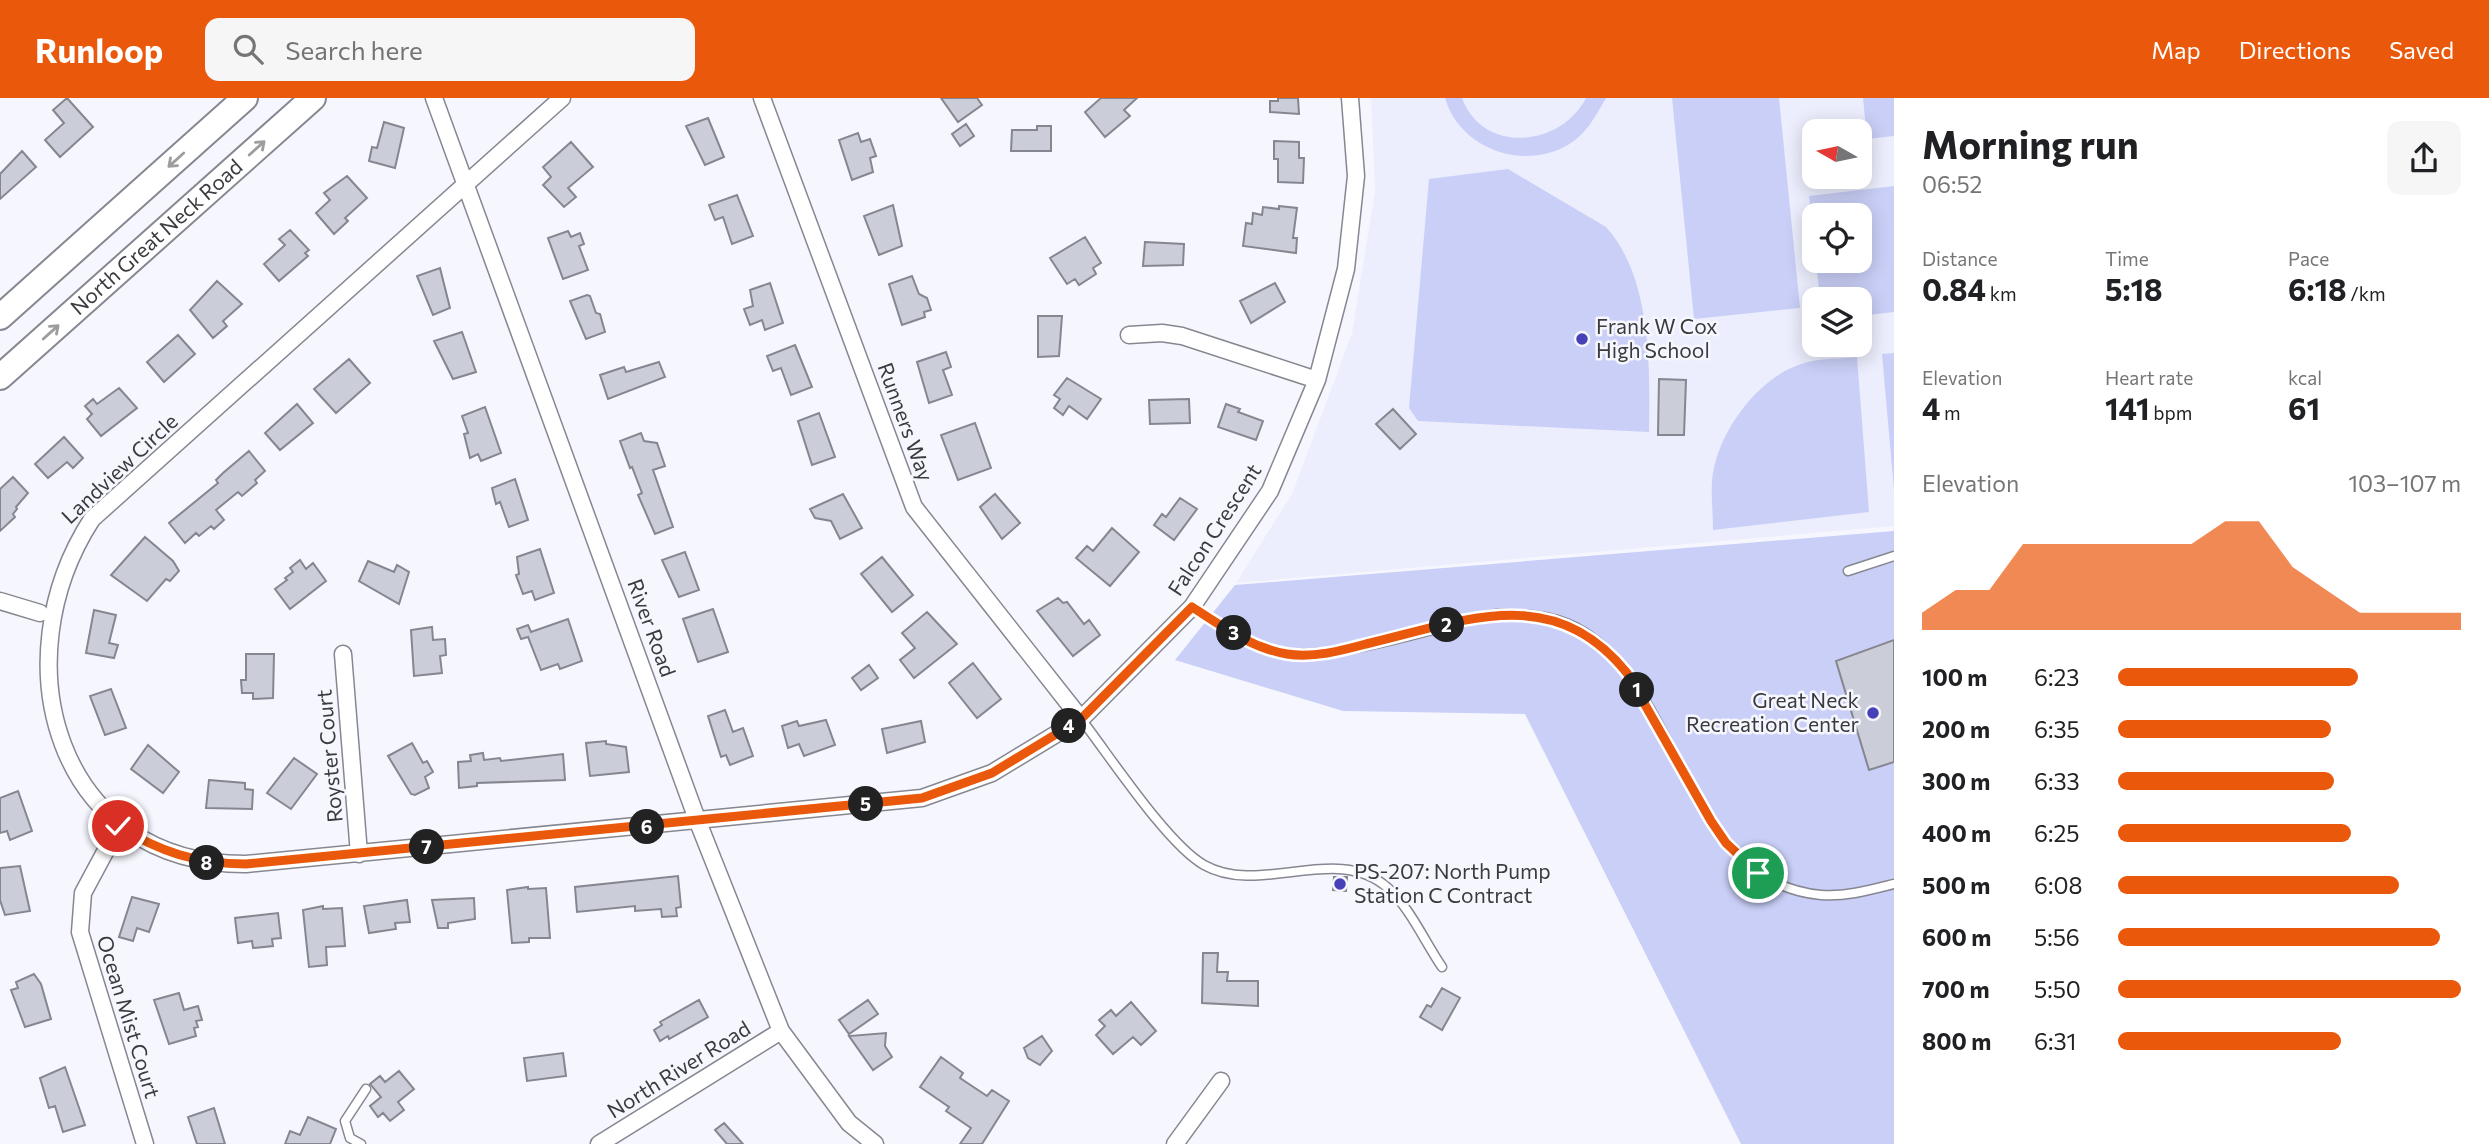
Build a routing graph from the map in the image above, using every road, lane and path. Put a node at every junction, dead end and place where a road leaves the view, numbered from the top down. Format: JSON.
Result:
{"nodes":[{"id":1,"x":245,"y":98,"type":"edge"},
{"id":2,"x":313,"y":98,"type":"edge"},
{"id":3,"x":434,"y":98,"type":"edge"},
{"id":4,"x":562,"y":98,"type":"edge"},
{"id":5,"x":762,"y":98,"type":"edge"},
{"id":6,"x":1350,"y":98,"type":"edge"},
{"id":7,"x":467,"y":182,"type":"junction"},
{"id":8,"x":0,"y":317,"type":"edge"},
{"id":9,"x":1129,"y":335,"type":"dead end"},
{"id":10,"x":0,"y":377,"type":"edge"},
{"id":11,"x":1317,"y":380,"type":"junction"},
{"id":12,"x":1894,"y":556,"type":"edge"},
{"id":13,"x":1848,"y":571,"type":"dead end"},
{"id":14,"x":0,"y":601,"type":"edge"},
{"id":15,"x":1192,"y":607,"type":"junction"},
{"id":16,"x":40,"y":612,"type":"junction"},
{"id":17,"x":34,"y":648,"type":"dead end"},
{"id":18,"x":343,"y":654,"type":"dead end"},
{"id":19,"x":34,"y":682,"type":"dead end"},
{"id":20,"x":1081,"y":719,"type":"junction"},
{"id":21,"x":698,"y":822,"type":"junction"},
{"id":22,"x":118,"y":826,"type":"junction"},
{"id":23,"x":359,"y":854,"type":"junction"},
{"id":24,"x":1894,"y":884,"type":"edge"},
{"id":25,"x":1441,"y":967,"type":"dead end"},
{"id":26,"x":781,"y":1031,"type":"junction"},
{"id":27,"x":1221,"y":1081,"type":"dead end"},
{"id":28,"x":366,"y":1089,"type":"dead end"},
{"id":29,"x":145,"y":1144,"type":"edge"},
{"id":30,"x":361,"y":1144,"type":"edge"},
{"id":31,"x":599,"y":1144,"type":"edge"},
{"id":32,"x":876,"y":1144,"type":"edge"},
{"id":33,"x":1175,"y":1144,"type":"edge"}],
"edges":[{"from":1,"to":8,"type":"main road","one_way":true},
{"from":10,"to":2,"type":"main road","name":"North Great Neck Road","one_way":true},
{"from":3,"to":7,"type":"street","name":"River Road"},
{"from":4,"to":7,"type":"street","name":"Landview Circle"},
{"from":5,"to":20,"type":"street","name":"Runners Way"},
{"from":6,"to":11,"type":"street","name":"Falcon Crescent"},
{"from":7,"to":16,"type":"street","name":"Landview Circle"},
{"from":7,"to":21,"type":"street","name":"River Road"},
{"from":9,"to":11,"type":"street"},
{"from":11,"to":15,"type":"street","name":"Falcon Crescent"},
{"from":12,"to":13,"type":"lane"},
{"from":14,"to":16,"type":"street"},
{"from":15,"to":20,"type":"street","name":"Falcon Crescent"},
{"from":15,"to":24,"type":"lane"},
{"from":16,"to":17,"type":"street","name":"Landview Circle"},
{"from":18,"to":23,"type":"street","name":"Royster Court"},
{"from":19,"to":22,"type":"street"},
{"from":20,"to":21,"type":"street","name":"Falcon Crescent"},
{"from":20,"to":25,"type":"lane"},
{"from":21,"to":23,"type":"street"},
{"from":21,"to":26,"type":"street","name":"River Road"},
{"from":22,"to":23,"type":"street"},
{"from":22,"to":29,"type":"street","name":"Ocean Mist Court"},
{"from":26,"to":31,"type":"street","name":"North River Road"},
{"from":26,"to":32,"type":"street","name":"River Road"},
{"from":27,"to":33,"type":"street"},
{"from":28,"to":30,"type":"lane"}]}
